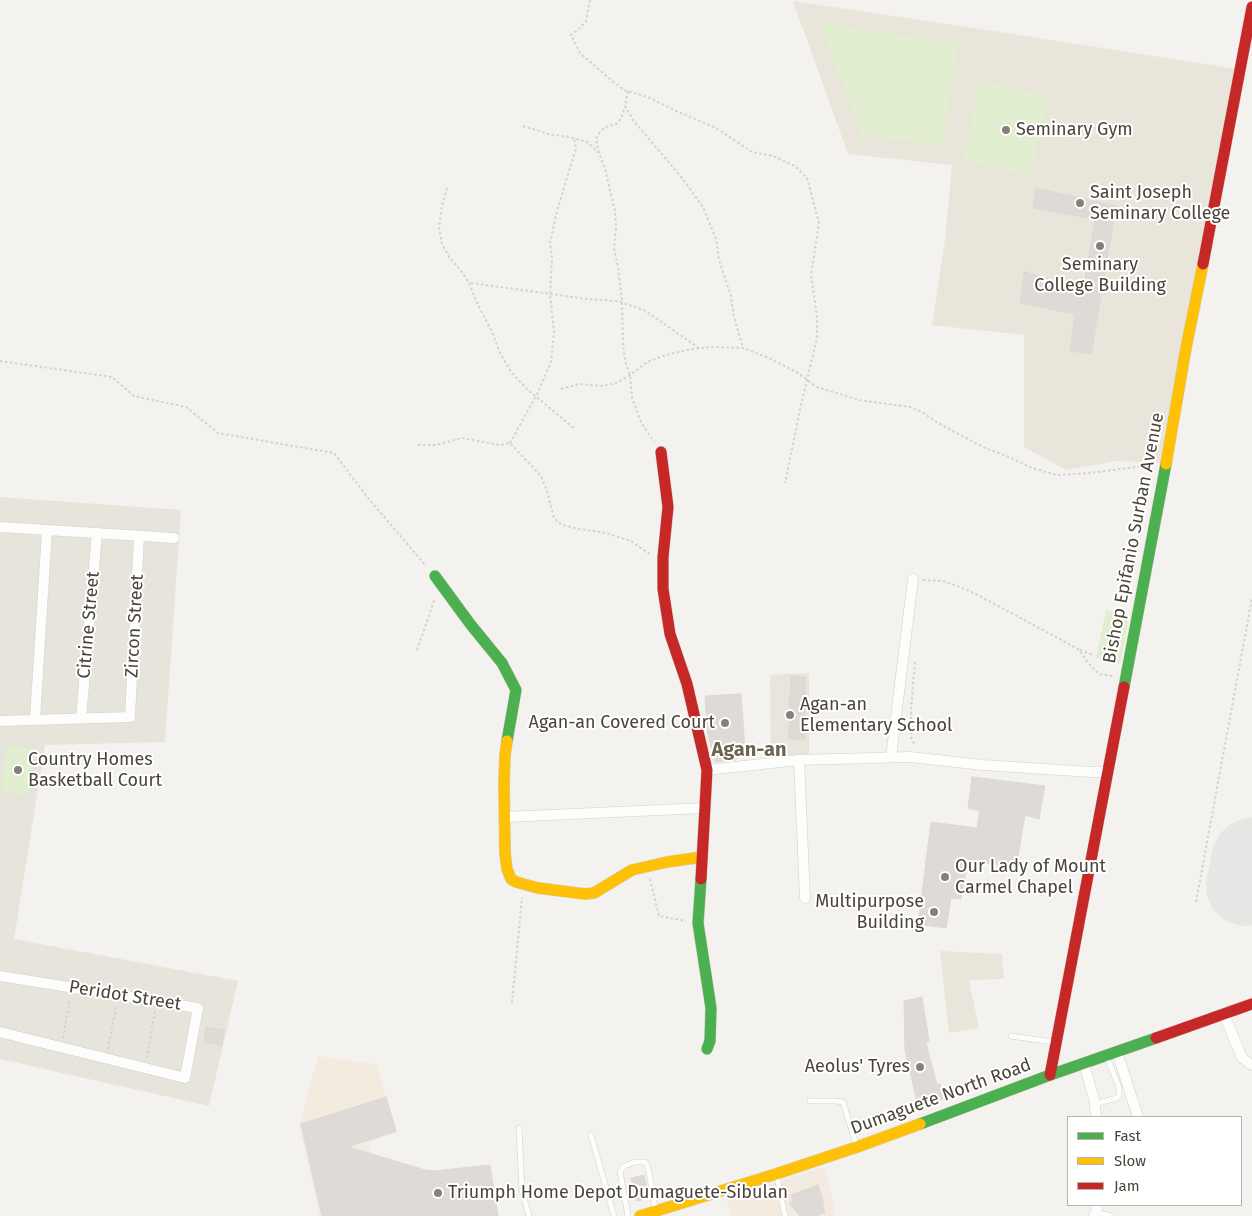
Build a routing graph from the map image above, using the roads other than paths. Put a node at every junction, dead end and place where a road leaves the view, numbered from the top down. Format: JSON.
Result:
{"nodes":[{"id":1,"x":1252,"y":7,"type":"edge"},
{"id":2,"x":661,"y":452,"type":"road end"},
{"id":3,"x":0,"y":527,"type":"edge"},
{"id":4,"x":47,"y":530,"type":"junction"},
{"id":5,"x":97,"y":533,"type":"junction"},
{"id":6,"x":139,"y":536,"type":"junction"},
{"id":7,"x":174,"y":538,"type":"dead end"},
{"id":8,"x":435,"y":576,"type":"road end"},
{"id":9,"x":913,"y":579,"type":"road end"},
{"id":10,"x":81,"y":718,"type":"junction"},
{"id":11,"x":35,"y":719,"type":"junction"},
{"id":12,"x":0,"y":721,"type":"edge"},
{"id":13,"x":891,"y":757,"type":"junction"},
{"id":14,"x":799,"y":760,"type":"junction"},
{"id":15,"x":707,"y":770,"type":"junction"},
{"id":16,"x":1108,"y":772,"type":"junction"},
{"id":17,"x":704,"y":808,"type":"junction"},
{"id":18,"x":506,"y":817,"type":"junction"},
{"id":19,"x":702,"y":857,"type":"junction"},
{"id":20,"x":805,"y":898,"type":"dead end"},
{"id":21,"x":0,"y":976,"type":"edge"},
{"id":22,"x":1252,"y":1004,"type":"edge"},
{"id":23,"x":1224,"y":1014,"type":"junction"},
{"id":24,"x":0,"y":1032,"type":"edge"},
{"id":25,"x":1011,"y":1036,"type":"dead end"},
{"id":26,"x":1056,"y":1042,"type":"junction"},
{"id":27,"x":707,"y":1049,"type":"dead end"},
{"id":28,"x":1111,"y":1054,"type":"junction"},
{"id":29,"x":1084,"y":1064,"type":"junction"},
{"id":30,"x":1252,"y":1065,"type":"edge"},
{"id":31,"x":1050,"y":1076,"type":"junction"},
{"id":32,"x":810,"y":1101,"type":"dead end"},
{"id":33,"x":1094,"y":1104,"type":"junction"},
{"id":34,"x":1096,"y":1116,"type":"edge"},
{"id":35,"x":1138,"y":1116,"type":"edge"},
{"id":36,"x":519,"y":1128,"type":"dead end"},
{"id":37,"x":591,"y":1135,"type":"dead end"},
{"id":38,"x":857,"y":1147,"type":"junction"},
{"id":39,"x":776,"y":1174,"type":"junction"},
{"id":40,"x":656,"y":1211,"type":"junction"},
{"id":41,"x":1096,"y":1211,"type":"edge"},
{"id":42,"x":669,"y":1212,"type":"edge"},
{"id":43,"x":529,"y":1216,"type":"edge"},
{"id":44,"x":614,"y":1216,"type":"edge"},
{"id":45,"x":628,"y":1216,"type":"edge"},
{"id":46,"x":640,"y":1216,"type":"edge"},
{"id":47,"x":785,"y":1216,"type":"edge"},
{"id":48,"x":1111,"y":1216,"type":"edge"}],
"edges":[{"from":1,"to":16,"type":"main road","name":"Bishop Epifanio Surban Avenue"},
{"from":2,"to":15,"type":"main road"},
{"from":3,"to":4,"type":"street"},
{"from":4,"to":5,"type":"street"},
{"from":4,"to":11,"type":"street"},
{"from":5,"to":6,"type":"street"},
{"from":5,"to":10,"type":"street","name":"Citrine Street"},
{"from":6,"to":7,"type":"street"},
{"from":6,"to":10,"type":"street","name":"Zircon Street"},
{"from":8,"to":18,"type":"main road"},
{"from":9,"to":13,"type":"street"},
{"from":10,"to":11,"type":"street"},
{"from":11,"to":12,"type":"street"},
{"from":13,"to":14,"type":"street"},
{"from":13,"to":16,"type":"street"},
{"from":14,"to":15,"type":"street"},
{"from":14,"to":20,"type":"street"},
{"from":15,"to":17,"type":"main road"},
{"from":16,"to":26,"type":"main road","name":"Bishop Epifanio Surban Avenue"},
{"from":17,"to":18,"type":"street"},
{"from":17,"to":19,"type":"main road"},
{"from":18,"to":19,"type":"main road"},
{"from":19,"to":27,"type":"main road"},
{"from":21,"to":24,"type":"street","name":"Peridot Street"},
{"from":22,"to":23,"type":"main road","name":"Dumaguete North Road"},
{"from":23,"to":28,"type":"main road","name":"Dumaguete North Road"},
{"from":23,"to":30,"type":"street"},
{"from":25,"to":26,"type":"lane"},
{"from":26,"to":31,"type":"main road","name":"Bishop Epifanio Surban Avenue"},
{"from":28,"to":29,"type":"main road","name":"Dumaguete North Road"},
{"from":28,"to":33,"type":"lane"},
{"from":28,"to":35,"type":"street"},
{"from":29,"to":31,"type":"main road","name":"Dumaguete North Road"},
{"from":29,"to":33,"type":"street"},
{"from":31,"to":38,"type":"main road","name":"Dumaguete North Road"},
{"from":32,"to":38,"type":"lane"},
{"from":33,"to":34,"type":"street"},
{"from":36,"to":43,"type":"lane"},
{"from":37,"to":44,"type":"lane"},
{"from":38,"to":39,"type":"main road","name":"Dumaguete North Road"},
{"from":39,"to":42,"type":"main road","name":"Dumaguete North Road"},
{"from":39,"to":47,"type":"lane"},
{"from":40,"to":42,"type":"main road","name":"Dumaguete North Road"},
{"from":40,"to":45,"type":"lane"},
{"from":40,"to":46,"type":"main road","name":"Dumaguete North Road"},
{"from":41,"to":48,"type":"lane"}]}
